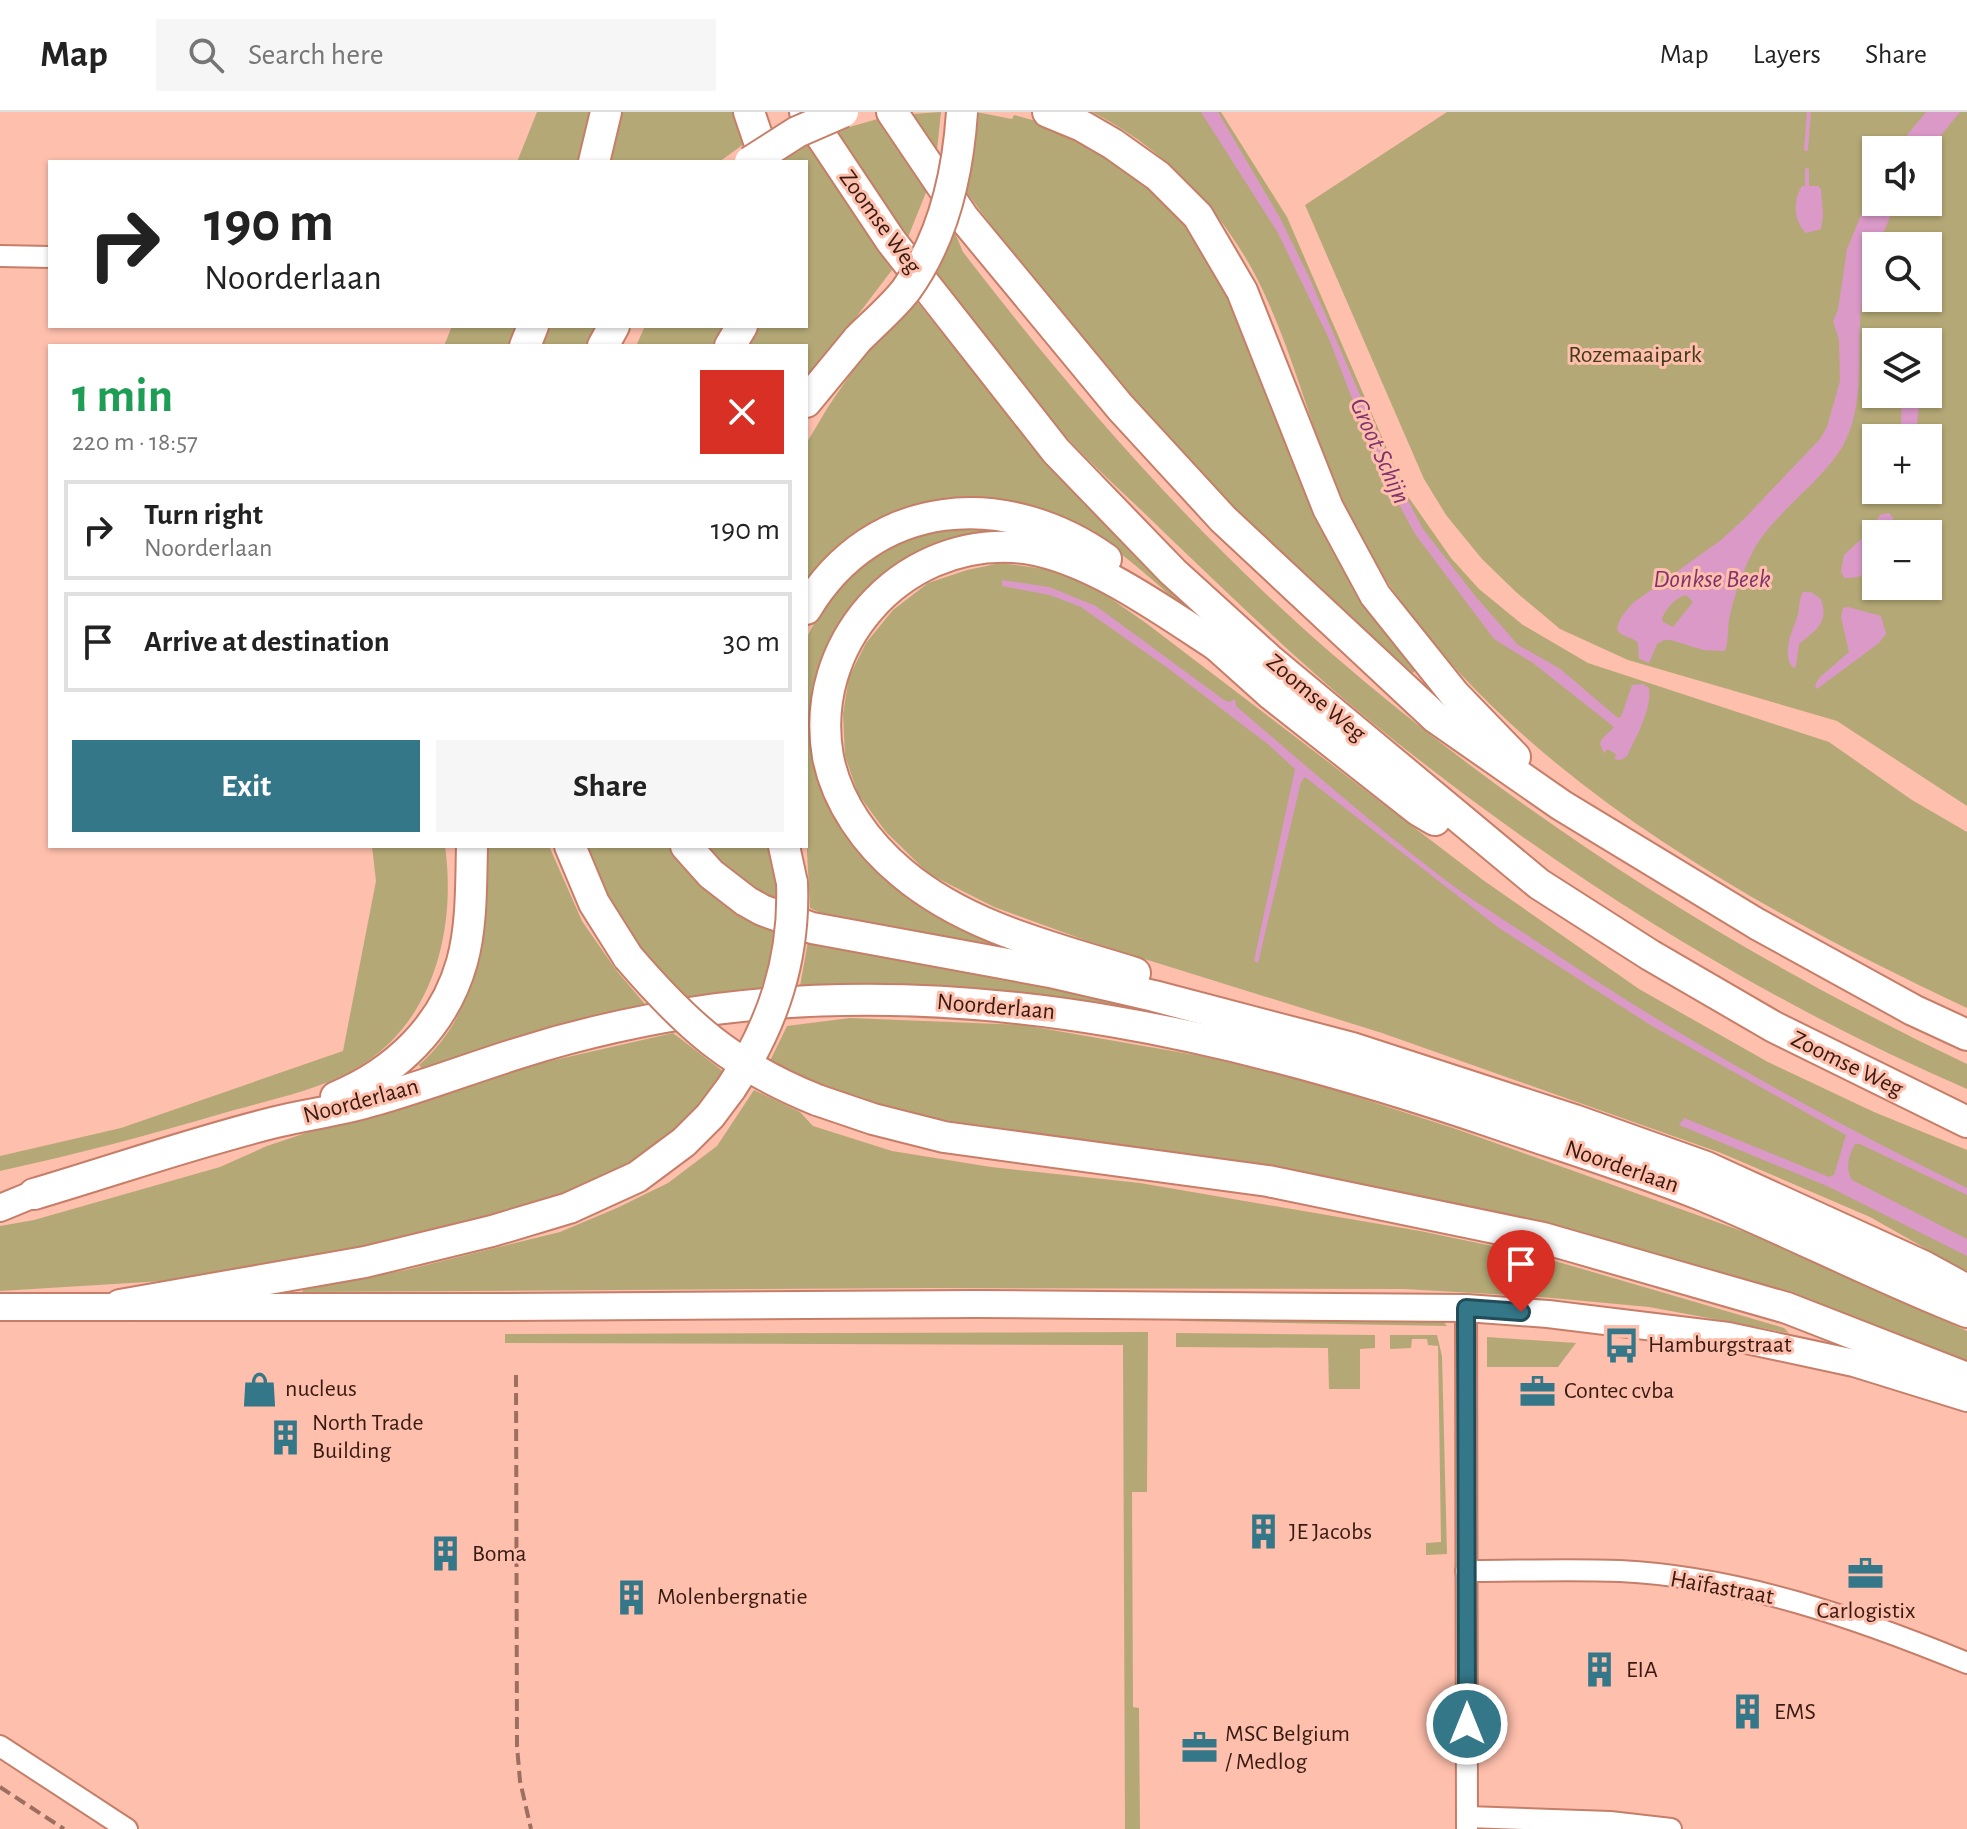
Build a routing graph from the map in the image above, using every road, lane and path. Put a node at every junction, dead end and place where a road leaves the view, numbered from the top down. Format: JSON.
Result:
{"nodes":[{"id":1,"x":606,"y":112,"type":"edge"},
{"id":2,"x":749,"y":112,"type":"edge"},
{"id":3,"x":805,"y":112,"type":"edge"},
{"id":4,"x":843,"y":112,"type":"edge"},
{"id":5,"x":892,"y":112,"type":"edge"},
{"id":6,"x":962,"y":112,"type":"edge"},
{"id":7,"x":1048,"y":112,"type":"edge"},
{"id":8,"x":594,"y":160,"type":"edge"},
{"id":9,"x":753,"y":160,"type":"edge"},
{"id":10,"x":765,"y":160,"type":"edge"},
{"id":11,"x":0,"y":256,"type":"edge"},
{"id":12,"x":48,"y":257,"type":"edge"},
{"id":13,"x":814,"y":394,"type":"edge"},
{"id":14,"x":808,"y":606,"type":"edge"},
{"id":15,"x":1219,"y":647,"type":"junction"},
{"id":16,"x":1561,"y":805,"type":"junction"},
{"id":17,"x":459,"y":848,"type":"edge"},
{"id":18,"x":472,"y":848,"type":"edge"},
{"id":19,"x":571,"y":848,"type":"edge"},
{"id":20,"x":688,"y":848,"type":"edge"},
{"id":21,"x":787,"y":848,"type":"edge"},
{"id":22,"x":1539,"y":884,"type":"junction"},
{"id":23,"x":470,"y":893,"type":"junction"},
{"id":24,"x":1967,"y":1035,"type":"edge"},
{"id":25,"x":1352,"y":1048,"type":"junction"},
{"id":26,"x":275,"y":1122,"type":"junction"},
{"id":27,"x":1967,"y":1122,"type":"edge"},
{"id":28,"x":0,"y":1194,"type":"edge"},
{"id":29,"x":34,"y":1194,"type":"junction"},
{"id":30,"x":0,"y":1201,"type":"edge"},
{"id":31,"x":0,"y":1208,"type":"edge"},
{"id":32,"x":1967,"y":1290,"type":"edge"},
{"id":33,"x":120,"y":1305,"type":"junction"},
{"id":34,"x":0,"y":1307,"type":"edge"},
{"id":35,"x":1466,"y":1308,"type":"junction"},
{"id":36,"x":1967,"y":1312,"type":"edge"},
{"id":37,"x":1967,"y":1378,"type":"edge"},
{"id":38,"x":1967,"y":1398,"type":"edge"},
{"id":39,"x":1466,"y":1571,"type":"junction"},
{"id":40,"x":1967,"y":1663,"type":"edge"},
{"id":41,"x":0,"y":1746,"type":"edge"},
{"id":42,"x":1467,"y":1823,"type":"edge"},
{"id":43,"x":127,"y":1829,"type":"edge"},
{"id":44,"x":1671,"y":1829,"type":"edge"}],
"edges":[{"from":1,"to":8,"type":"highway"},
{"from":2,"to":10,"type":"highway"},
{"from":3,"to":22,"type":"highway","name":"Zoomse Weg"},
{"from":4,"to":9,"type":"highway","bridge":true},
{"from":5,"to":16,"type":"highway"},
{"from":6,"to":13,"type":"highway","bridge":true},
{"from":7,"to":16,"type":"highway"},
{"from":11,"to":12,"type":"street"},
{"from":14,"to":15,"type":"highway"},
{"from":15,"to":22,"type":"highway"},
{"from":15,"to":25,"type":"highway"},
{"from":16,"to":24,"type":"highway"},
{"from":17,"to":23,"type":"highway"},
{"from":18,"to":23,"type":"highway"},
{"from":19,"to":37,"type":"highway","bridge":true},
{"from":20,"to":25,"type":"highway"},
{"from":21,"to":33,"type":"highway","bridge":true},
{"from":22,"to":27,"type":"highway","name":"Zoomse Weg"},
{"from":23,"to":26,"type":"highway"},
{"from":25,"to":32,"type":"highway"},
{"from":26,"to":29,"type":"highway","name":"Noorderlaan"},
{"from":26,"to":36,"type":"highway","name":"Noorderlaan"},
{"from":28,"to":29,"type":"main road"},
{"from":29,"to":30,"type":"main road","name":"Noorderlaan"},
{"from":29,"to":31,"type":"main road"},
{"from":33,"to":34,"type":"main road"},
{"from":33,"to":35,"type":"main road"},
{"from":35,"to":38,"type":"main road"},
{"from":35,"to":39,"type":"street"},
{"from":39,"to":40,"type":"street","name":"Haïfastraat"},
{"from":39,"to":42,"type":"street"},
{"from":41,"to":43,"type":"street"},
{"from":42,"to":44,"type":"street"}]}
